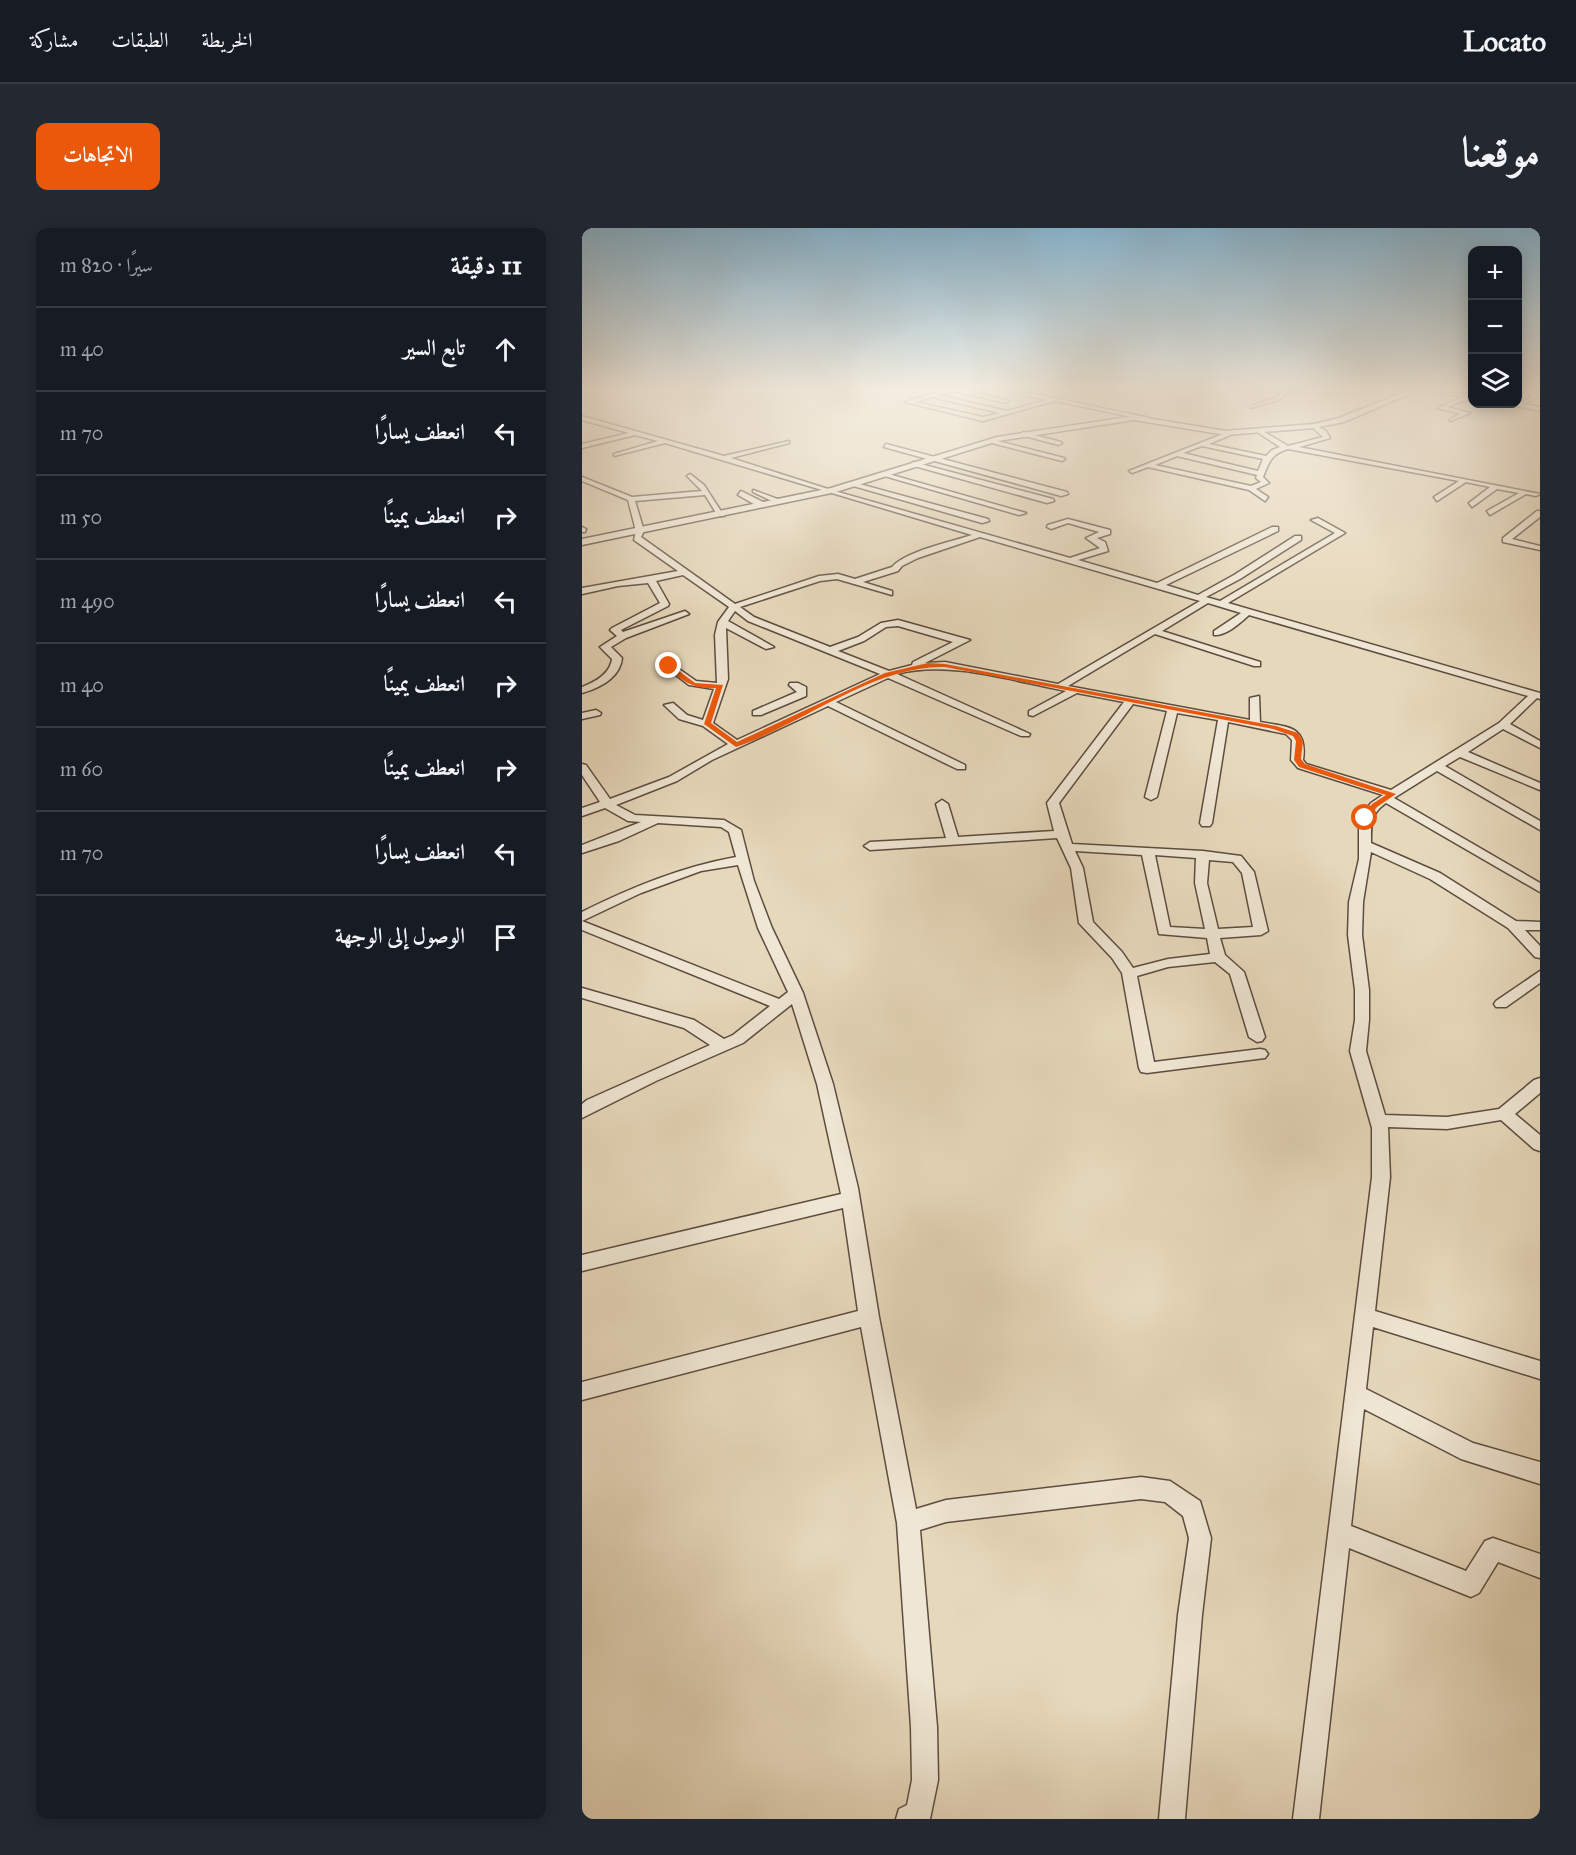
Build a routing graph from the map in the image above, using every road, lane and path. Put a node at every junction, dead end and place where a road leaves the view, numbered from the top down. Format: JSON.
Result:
{"nodes":[{"id":1,"x":733,"y":461,"type":"edge"},
{"id":2,"x":923,"y":461,"type":"edge"},
{"id":3,"x":944,"y":461,"type":"edge"},
{"id":4,"x":1158,"y":461,"type":"edge"},
{"id":5,"x":1209,"y":461,"type":"edge"},
{"id":6,"x":1265,"y":461,"type":"edge"},
{"id":7,"x":1366,"y":461,"type":"edge"},
{"id":8,"x":912,"y":465,"type":"junction"},
{"id":9,"x":1148,"y":465,"type":"junction"},
{"id":10,"x":1132,"y":471,"type":"dead end"},
{"id":11,"x":1260,"y":473,"type":"junction"},
{"id":12,"x":883,"y":474,"type":"junction"},
{"id":13,"x":690,"y":476,"type":"dead end"},
{"id":14,"x":582,"y":479,"type":"edge"},
{"id":15,"x":1463,"y":481,"type":"junction"},
{"id":16,"x":852,"y":484,"type":"junction"},
{"id":17,"x":1540,"y":486,"type":"edge"},
{"id":18,"x":1496,"y":487,"type":"junction"},
{"id":19,"x":1251,"y":488,"type":"junction"},
{"id":20,"x":755,"y":491,"type":"dead end"},
{"id":21,"x":829,"y":491,"type":"junction"},
{"id":22,"x":1525,"y":492,"type":"junction"},
{"id":23,"x":707,"y":493,"type":"junction"},
{"id":24,"x":741,"y":493,"type":"dead end"},
{"id":25,"x":1064,"y":494,"type":"dead end"},
{"id":26,"x":1538,"y":496,"type":"edge"},
{"id":27,"x":631,"y":499,"type":"junction"},
{"id":28,"x":1265,"y":499,"type":"dead end"},
{"id":29,"x":1437,"y":499,"type":"dead end"},
{"id":30,"x":779,"y":501,"type":"junction"},
{"id":31,"x":1050,"y":501,"type":"dead end"},
{"id":32,"x":762,"y":505,"type":"junction"},
{"id":33,"x":1472,"y":506,"type":"dead end"},
{"id":34,"x":721,"y":513,"type":"junction"},
{"id":35,"x":1022,"y":513,"type":"dead end"},
{"id":36,"x":1490,"y":513,"type":"dead end"},
{"id":37,"x":1540,"y":513,"type":"edge"},
{"id":38,"x":1316,"y":520,"type":"dead end"},
{"id":39,"x":985,"y":521,"type":"dead end"},
{"id":40,"x":1050,"y":527,"type":"dead end"},
{"id":41,"x":1275,"y":528,"type":"dead end"},
{"id":42,"x":640,"y":531,"type":"junction"},
{"id":43,"x":978,"y":535,"type":"junction"},
{"id":44,"x":1298,"y":538,"type":"dead end"},
{"id":45,"x":583,"y":541,"type":"edge"},
{"id":46,"x":1540,"y":548,"type":"edge"},
{"id":47,"x":1071,"y":560,"type":"junction"},
{"id":48,"x":684,"y":572,"type":"junction"},
{"id":49,"x":651,"y":580,"type":"junction"},
{"id":50,"x":857,"y":581,"type":"junction"},
{"id":51,"x":1160,"y":585,"type":"junction"},
{"id":52,"x":582,"y":591,"type":"edge"},
{"id":53,"x":889,"y":593,"type":"dead end"},
{"id":54,"x":1205,"y":598,"type":"junction"},
{"id":55,"x":1223,"y":603,"type":"junction"},
{"id":56,"x":733,"y":607,"type":"junction"},
{"id":57,"x":1248,"y":611,"type":"junction"},
{"id":58,"x":685,"y":614,"type":"dead end"},
{"id":59,"x":723,"y":622,"type":"junction"},
{"id":60,"x":605,"y":625,"type":"dead end"},
{"id":61,"x":1154,"y":631,"type":"junction"},
{"id":62,"x":618,"y":633,"type":"junction"},
{"id":63,"x":1217,"y":633,"type":"dead end"},
{"id":64,"x":769,"y":647,"type":"dead end"},
{"id":65,"x":829,"y":651,"type":"junction"},
{"id":66,"x":1257,"y":664,"type":"dead end"},
{"id":67,"x":669,"y":666,"type":"dead end"},
{"id":68,"x":911,"y":667,"type":"junction"},
{"id":69,"x":888,"y":674,"type":"junction"},
{"id":70,"x":794,"y":685,"type":"dead end"},
{"id":71,"x":720,"y":686,"type":"junction"},
{"id":72,"x":1059,"y":687,"type":"junction"},
{"id":73,"x":582,"y":690,"type":"edge"},
{"id":74,"x":1075,"y":690,"type":"junction"},
{"id":75,"x":1538,"y":695,"type":"edge"},
{"id":76,"x":1255,"y":698,"type":"dead end"},
{"id":77,"x":1131,"y":700,"type":"junction"},
{"id":78,"x":828,"y":702,"type":"junction"},
{"id":79,"x":669,"y":705,"type":"dead end"},
{"id":80,"x":769,"y":708,"type":"junction"},
{"id":81,"x":1173,"y":709,"type":"junction"},
{"id":82,"x":596,"y":713,"type":"dead end"},
{"id":83,"x":758,"y":713,"type":"dead end"},
{"id":84,"x":1033,"y":713,"type":"dead end"},
{"id":85,"x":582,"y":716,"type":"edge"},
{"id":86,"x":789,"y":720,"type":"junction"},
{"id":87,"x":1223,"y":720,"type":"junction"},
{"id":88,"x":707,"y":724,"type":"junction"},
{"id":89,"x":1255,"y":724,"type":"junction"},
{"id":90,"x":1503,"y":725,"type":"junction"},
{"id":91,"x":1025,"y":734,"type":"dead end"},
{"id":92,"x":736,"y":745,"type":"junction"},
{"id":93,"x":1540,"y":745,"type":"edge"},
{"id":94,"x":1459,"y":752,"type":"junction"},
{"id":95,"x":1437,"y":766,"type":"junction"},
{"id":96,"x":582,"y":767,"type":"edge"},
{"id":97,"x":961,"y":767,"type":"dead end"},
{"id":98,"x":1540,"y":787,"type":"edge"},
{"id":99,"x":1389,"y":796,"type":"junction"},
{"id":100,"x":1151,"y":797,"type":"dead end"},
{"id":101,"x":942,"y":804,"type":"dead end"},
{"id":102,"x":608,"y":805,"type":"junction"},
{"id":103,"x":582,"y":812,"type":"edge"},
{"id":104,"x":657,"y":819,"type":"junction"},
{"id":105,"x":1206,"y":823,"type":"dead end"},
{"id":106,"x":1540,"y":826,"type":"edge"},
{"id":107,"x":1061,"y":834,"type":"junction"},
{"id":108,"x":953,"y":839,"type":"junction"},
{"id":109,"x":1365,"y":845,"type":"junction"},
{"id":110,"x":870,"y":846,"type":"dead end"},
{"id":111,"x":1067,"y":847,"type":"junction"},
{"id":112,"x":582,"y":849,"type":"edge"},
{"id":113,"x":1148,"y":851,"type":"junction"},
{"id":114,"x":1203,"y":855,"type":"junction"},
{"id":115,"x":742,"y":860,"type":"junction"},
{"id":116,"x":1540,"y":888,"type":"edge"},
{"id":117,"x":582,"y":917,"type":"edge"},
{"id":118,"x":1513,"y":924,"type":"junction"},
{"id":119,"x":582,"y":925,"type":"edge"},
{"id":120,"x":1540,"y":926,"type":"edge"},
{"id":121,"x":1213,"y":934,"type":"junction"},
{"id":122,"x":1540,"y":954,"type":"edge"},
{"id":123,"x":1218,"y":957,"type":"junction"},
{"id":124,"x":1129,"y":973,"type":"junction"},
{"id":125,"x":1540,"y":976,"type":"edge"},
{"id":126,"x":582,"y":993,"type":"edge"},
{"id":127,"x":796,"y":993,"type":"junction"},
{"id":128,"x":1501,"y":1004,"type":"dead end"},
{"id":129,"x":780,"y":1005,"type":"junction"},
{"id":130,"x":1257,"y":1037,"type":"dead end"},
{"id":131,"x":723,"y":1046,"type":"junction"},
{"id":132,"x":1260,"y":1054,"type":"dead end"},
{"id":133,"x":1540,"y":1084,"type":"edge"},
{"id":134,"x":582,"y":1112,"type":"edge"},
{"id":135,"x":1504,"y":1114,"type":"junction"},
{"id":136,"x":1378,"y":1121,"type":"junction"},
{"id":137,"x":1540,"y":1145,"type":"edge"},
{"id":138,"x":851,"y":1199,"type":"junction"},
{"id":139,"x":582,"y":1263,"type":"edge"},
{"id":140,"x":1365,"y":1316,"type":"junction"},
{"id":141,"x":869,"y":1317,"type":"junction"},
{"id":142,"x":1540,"y":1370,"type":"edge"},
{"id":143,"x":582,"y":1391,"type":"edge"},
{"id":144,"x":1356,"y":1395,"type":"junction"},
{"id":145,"x":1540,"y":1473,"type":"edge"},
{"id":146,"x":908,"y":1523,"type":"junction"},
{"id":147,"x":1340,"y":1533,"type":"junction"},
{"id":148,"x":1540,"y":1566,"type":"edge"},
{"id":149,"x":909,"y":1819,"type":"edge"},
{"id":150,"x":1172,"y":1819,"type":"edge"},
{"id":151,"x":1306,"y":1819,"type":"edge"}],
"edges":[{"from":1,"to":21,"type":"street"},
{"from":2,"to":8,"type":"street"},
{"from":3,"to":25,"type":"street"},
{"from":4,"to":9,"type":"street"},
{"from":5,"to":11,"type":"street"},
{"from":6,"to":11,"type":"street"},
{"from":7,"to":15,"type":"street"},
{"from":8,"to":12,"type":"street"},
{"from":8,"to":31,"type":"street"},
{"from":9,"to":10,"type":"street"},
{"from":9,"to":19,"type":"street"},
{"from":11,"to":19,"type":"street"},
{"from":12,"to":16,"type":"street"},
{"from":12,"to":35,"type":"street"},
{"from":13,"to":23,"type":"street"},
{"from":14,"to":27,"type":"street"},
{"from":15,"to":18,"type":"street"},
{"from":15,"to":29,"type":"street"},
{"from":16,"to":21,"type":"street"},
{"from":16,"to":39,"type":"street"},
{"from":17,"to":26,"type":"street"},
{"from":18,"to":22,"type":"street"},
{"from":18,"to":33,"type":"street"},
{"from":19,"to":28,"type":"street"},
{"from":20,"to":30,"type":"street"},
{"from":21,"to":30,"type":"street"},
{"from":21,"to":43,"type":"street"},
{"from":22,"to":26,"type":"street"},
{"from":22,"to":36,"type":"street"},
{"from":23,"to":27,"type":"street"},
{"from":23,"to":34,"type":"street"},
{"from":24,"to":32,"type":"street"},
{"from":27,"to":42,"type":"street"},
{"from":30,"to":32,"type":"street"},
{"from":32,"to":34,"type":"street"},
{"from":34,"to":42,"type":"street"},
{"from":37,"to":46,"type":"street"},
{"from":38,"to":55,"type":"street"},
{"from":40,"to":47,"type":"street"},
{"from":41,"to":51,"type":"street"},
{"from":42,"to":45,"type":"street"},
{"from":42,"to":48,"type":"street"},
{"from":43,"to":47,"type":"street"},
{"from":43,"to":50,"type":"street"},
{"from":44,"to":54,"type":"street"},
{"from":47,"to":51,"type":"street"},
{"from":48,"to":49,"type":"street"},
{"from":48,"to":56,"type":"street"},
{"from":49,"to":52,"type":"street"},
{"from":49,"to":62,"type":"street"},
{"from":50,"to":53,"type":"street"},
{"from":50,"to":56,"type":"street"},
{"from":51,"to":54,"type":"street"},
{"from":54,"to":55,"type":"street"},
{"from":54,"to":61,"type":"street"},
{"from":55,"to":57,"type":"street"},
{"from":56,"to":59,"type":"street"},
{"from":56,"to":65,"type":"street"},
{"from":57,"to":63,"type":"street"},
{"from":57,"to":75,"type":"street"},
{"from":58,"to":62,"type":"street"},
{"from":59,"to":64,"type":"street"},
{"from":59,"to":71,"type":"street"},
{"from":60,"to":62,"type":"street"},
{"from":61,"to":66,"type":"street"},
{"from":61,"to":72,"type":"street"},
{"from":62,"to":73,"type":"street"},
{"from":65,"to":68,"type":"street"},
{"from":65,"to":69,"type":"street"},
{"from":67,"to":71,"type":"street"},
{"from":68,"to":69,"type":"street"},
{"from":68,"to":72,"type":"street"},
{"from":69,"to":78,"type":"street"},
{"from":69,"to":91,"type":"street"},
{"from":70,"to":80,"type":"street"},
{"from":71,"to":88,"type":"street"},
{"from":72,"to":74,"type":"street"},
{"from":74,"to":77,"type":"street"},
{"from":74,"to":84,"type":"street"},
{"from":75,"to":90,"type":"street"},
{"from":76,"to":89,"type":"street"},
{"from":77,"to":81,"type":"street"},
{"from":77,"to":107,"type":"street"},
{"from":78,"to":86,"type":"street"},
{"from":78,"to":97,"type":"street"},
{"from":79,"to":88,"type":"street"},
{"from":80,"to":83,"type":"street"},
{"from":80,"to":86,"type":"street"},
{"from":81,"to":87,"type":"street"},
{"from":81,"to":100,"type":"street"},
{"from":82,"to":85,"type":"street"},
{"from":86,"to":92,"type":"street"},
{"from":87,"to":89,"type":"street"},
{"from":87,"to":105,"type":"street"},
{"from":88,"to":92,"type":"street"},
{"from":89,"to":99,"type":"street"},
{"from":90,"to":93,"type":"street"},
{"from":90,"to":94,"type":"street"},
{"from":92,"to":102,"type":"street"},
{"from":94,"to":95,"type":"street"},
{"from":94,"to":98,"type":"street"},
{"from":95,"to":99,"type":"street"},
{"from":95,"to":106,"type":"street"},
{"from":96,"to":102,"type":"street"},
{"from":99,"to":109,"type":"street"},
{"from":99,"to":116,"type":"street"},
{"from":101,"to":108,"type":"street"},
{"from":102,"to":103,"type":"street"},
{"from":102,"to":104,"type":"street"},
{"from":104,"to":112,"type":"street"},
{"from":104,"to":115,"type":"street"},
{"from":107,"to":108,"type":"street"},
{"from":107,"to":111,"type":"street"},
{"from":108,"to":110,"type":"street"},
{"from":109,"to":118,"type":"street"},
{"from":109,"to":136,"type":"street"},
{"from":111,"to":113,"type":"street"},
{"from":111,"to":124,"type":"street"},
{"from":113,"to":114,"type":"street"},
{"from":113,"to":121,"type":"street"},
{"from":114,"to":121,"type":"street"},
{"from":114,"to":121,"type":"street"},
{"from":115,"to":117,"type":"street"},
{"from":115,"to":127,"type":"street"},
{"from":118,"to":120,"type":"street"},
{"from":118,"to":122,"type":"street"},
{"from":119,"to":129,"type":"street"},
{"from":121,"to":123,"type":"street"},
{"from":123,"to":124,"type":"street"},
{"from":123,"to":130,"type":"street"},
{"from":124,"to":132,"type":"street"},
{"from":125,"to":128,"type":"street"},
{"from":126,"to":131,"type":"street"},
{"from":127,"to":129,"type":"street"},
{"from":127,"to":138,"type":"street"},
{"from":129,"to":131,"type":"street"},
{"from":131,"to":134,"type":"street"},
{"from":133,"to":135,"type":"street"},
{"from":135,"to":136,"type":"street"},
{"from":135,"to":137,"type":"street"},
{"from":136,"to":140,"type":"street"},
{"from":138,"to":139,"type":"street"},
{"from":138,"to":141,"type":"street"},
{"from":140,"to":142,"type":"street"},
{"from":140,"to":144,"type":"street"},
{"from":141,"to":143,"type":"street"},
{"from":141,"to":146,"type":"street"},
{"from":144,"to":145,"type":"street"},
{"from":144,"to":147,"type":"street"},
{"from":146,"to":149,"type":"street"},
{"from":146,"to":150,"type":"street"},
{"from":147,"to":148,"type":"street"},
{"from":147,"to":151,"type":"street"}]}
